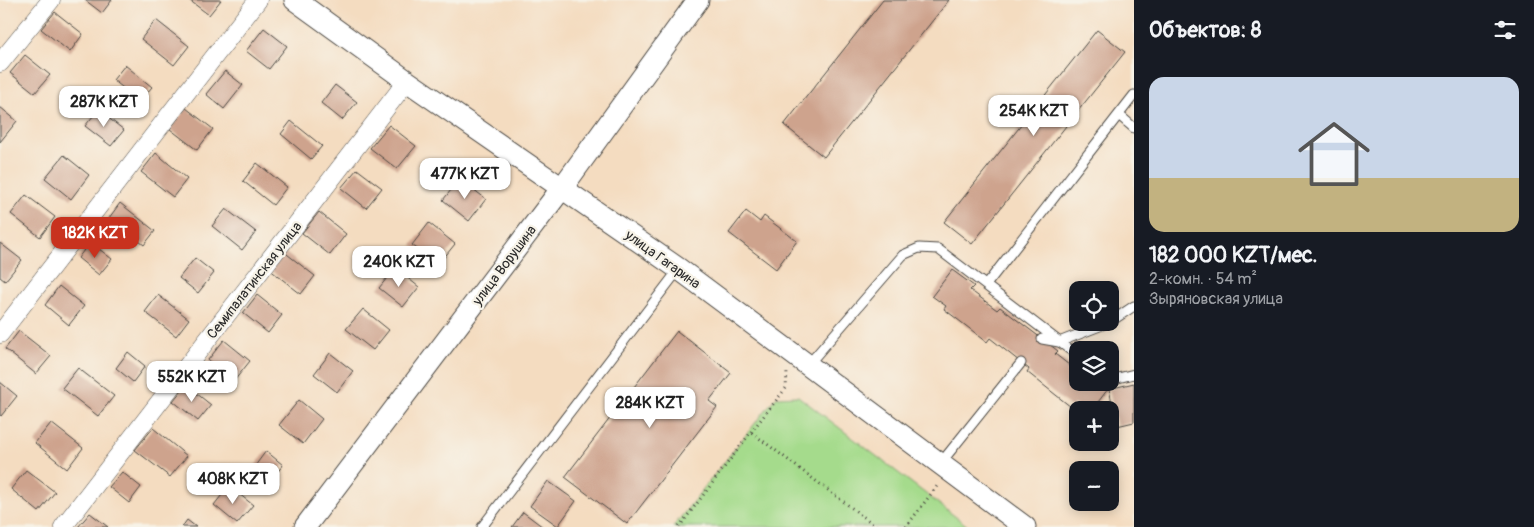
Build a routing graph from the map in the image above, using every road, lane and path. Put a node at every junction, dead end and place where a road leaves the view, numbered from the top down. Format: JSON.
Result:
{"nodes":[{"id":1,"x":51,"y":0,"type":"edge"},
{"id":2,"x":258,"y":0,"type":"edge"},
{"id":3,"x":698,"y":0,"type":"edge"},
{"id":4,"x":302,"y":2,"type":"edge"},
{"id":5,"x":0,"y":63,"type":"edge"},
{"id":6,"x":408,"y":81,"type":"junction"},
{"id":7,"x":1134,"y":96,"type":"edge"},
{"id":8,"x":1119,"y":115,"type":"junction"},
{"id":9,"x":1134,"y":128,"type":"edge"},
{"id":10,"x":562,"y":188,"type":"junction"},
{"id":11,"x":679,"y":269,"type":"junction"},
{"id":12,"x":986,"y":284,"type":"junction"},
{"id":13,"x":1134,"y":306,"type":"edge"},
{"id":14,"x":1119,"y":316,"type":"edge"},
{"id":15,"x":1087,"y":331,"type":"edge"},
{"id":16,"x":0,"y":334,"type":"edge"},
{"id":17,"x":1042,"y":339,"type":"dead end"},
{"id":18,"x":1059,"y":342,"type":"junction"},
{"id":19,"x":1069,"y":349,"type":"edge"},
{"id":20,"x":789,"y":353,"type":"junction"},
{"id":21,"x":1021,"y":363,"type":"dead end"},
{"id":22,"x":807,"y":366,"type":"junction"},
{"id":23,"x":1134,"y":374,"type":"edge"},
{"id":24,"x":1119,"y":378,"type":"edge"},
{"id":25,"x":751,"y":432,"type":"junction"},
{"id":26,"x":944,"y":467,"type":"junction"},
{"id":27,"x":63,"y":527,"type":"edge"},
{"id":28,"x":305,"y":527,"type":"edge"},
{"id":29,"x":482,"y":527,"type":"edge"},
{"id":30,"x":679,"y":527,"type":"edge"},
{"id":31,"x":877,"y":527,"type":"edge"},
{"id":32,"x":906,"y":527,"type":"edge"},
{"id":33,"x":1025,"y":527,"type":"edge"}],
"edges":[{"from":1,"to":5,"type":"street"},
{"from":2,"to":16,"type":"street"},
{"from":3,"to":10,"type":"street","name":"улица Ворушина"},
{"from":4,"to":6,"type":"street","name":"улица Гагарина"},
{"from":6,"to":10,"type":"street","name":"улица Гагарина"},
{"from":6,"to":27,"type":"street","name":"Семипалатинская улица"},
{"from":7,"to":8,"type":"lane"},
{"from":8,"to":9,"type":"lane"},
{"from":8,"to":12,"type":"lane"},
{"from":10,"to":11,"type":"street","name":"улица Гагарина"},
{"from":10,"to":28,"type":"street","name":"улица Ворушина"},
{"from":11,"to":20,"type":"street","name":"улица Гагарина"},
{"from":11,"to":29,"type":"lane"},
{"from":12,"to":18,"type":"lane"},
{"from":12,"to":22,"type":"lane"},
{"from":13,"to":14,"type":"lane"},
{"from":15,"to":18,"type":"lane"},
{"from":17,"to":18,"type":"lane"},
{"from":18,"to":19,"type":"lane"},
{"from":20,"to":22,"type":"street","name":"улица Гагарина"},
{"from":20,"to":25,"type":"path"},
{"from":21,"to":26,"type":"lane"},
{"from":22,"to":26,"type":"street","name":"улица Гагарина"},
{"from":23,"to":24,"type":"lane"},
{"from":25,"to":30,"type":"path"},
{"from":25,"to":31,"type":"path"},
{"from":26,"to":32,"type":"path"},
{"from":26,"to":33,"type":"street","name":"улица Гагарина"}]}
